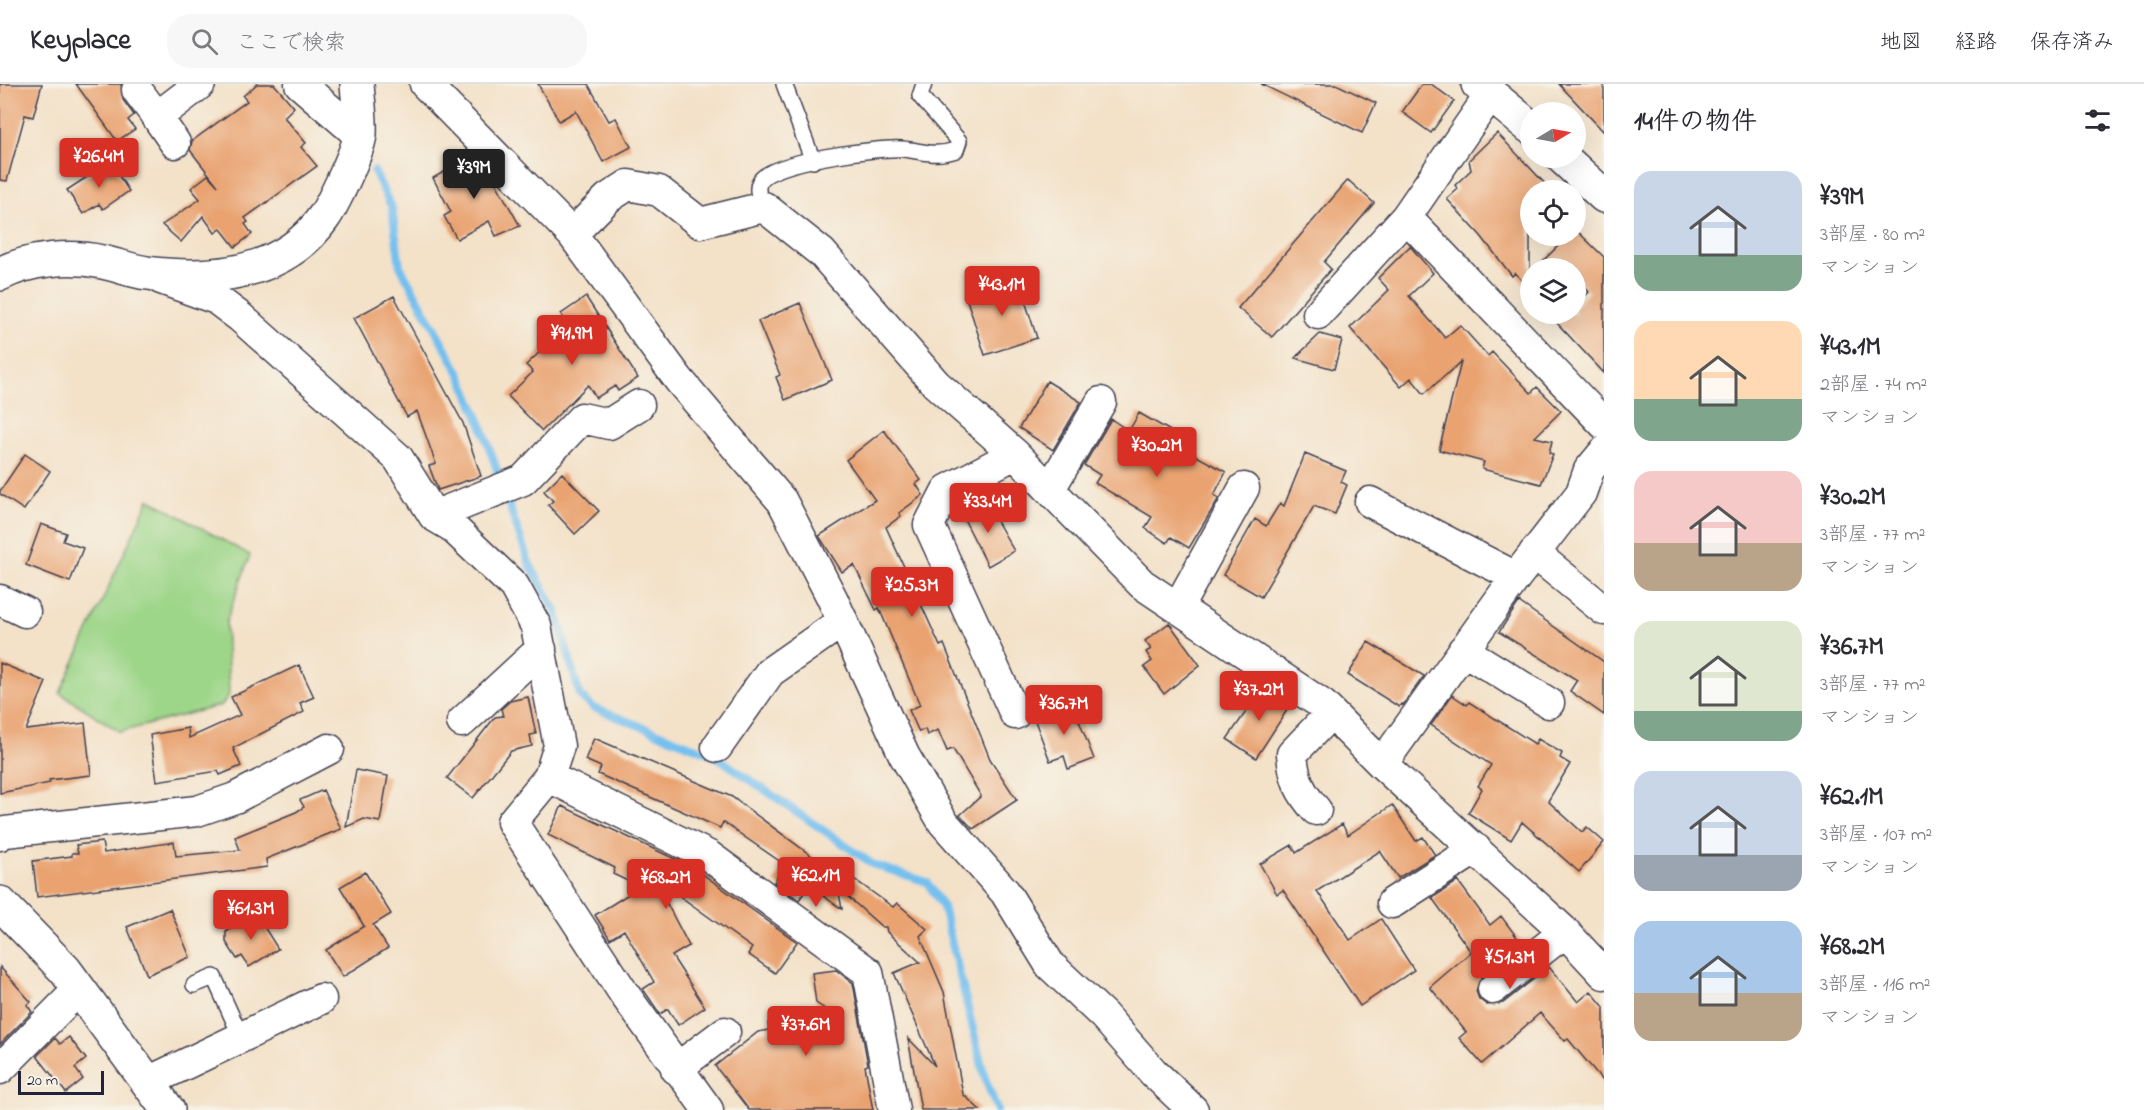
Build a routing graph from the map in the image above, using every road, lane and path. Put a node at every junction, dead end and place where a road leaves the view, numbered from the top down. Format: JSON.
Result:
{"nodes":[{"id":1,"x":200,"y":84,"type":"edge"},
{"id":2,"x":300,"y":84,"type":"edge"},
{"id":3,"x":357,"y":84,"type":"edge"},
{"id":4,"x":425,"y":84,"type":"edge"},
{"id":5,"x":784,"y":84,"type":"edge"},
{"id":6,"x":924,"y":84,"type":"edge"},
{"id":7,"x":138,"y":90,"type":"dead end"},
{"id":8,"x":1484,"y":90,"type":"edge"},
{"id":9,"x":157,"y":117,"type":"junction"},
{"id":10,"x":1520,"y":119,"type":"edge"},
{"id":11,"x":360,"y":136,"type":"junction"},
{"id":12,"x":175,"y":143,"type":"dead end"},
{"id":13,"x":813,"y":161,"type":"junction"},
{"id":14,"x":1574,"y":168,"type":"edge"},
{"id":15,"x":1604,"y":196,"type":"edge"},
{"id":16,"x":764,"y":207,"type":"junction"},
{"id":17,"x":1406,"y":217,"type":"junction"},
{"id":18,"x":572,"y":234,"type":"junction"},
{"id":19,"x":144,"y":273,"type":"junction"},
{"id":20,"x":0,"y":274,"type":"edge"},
{"id":21,"x":1318,"y":314,"type":"dead end"},
{"id":22,"x":1101,"y":402,"type":"dead end"},
{"id":23,"x":639,"y":405,"type":"dead end"},
{"id":24,"x":1604,"y":424,"type":"edge"},
{"id":25,"x":1604,"y":452,"type":"edge"},
{"id":26,"x":1015,"y":454,"type":"junction"},
{"id":27,"x":1244,"y":488,"type":"dead end"},
{"id":28,"x":1050,"y":489,"type":"junction"},
{"id":29,"x":1370,"y":501,"type":"dead end"},
{"id":30,"x":434,"y":516,"type":"junction"},
{"id":31,"x":1534,"y":553,"type":"junction"},
{"id":32,"x":1516,"y":577,"type":"junction"},
{"id":33,"x":1178,"y":608,"type":"junction"},
{"id":34,"x":1604,"y":610,"type":"edge"},
{"id":35,"x":843,"y":621,"type":"junction"},
{"id":36,"x":541,"y":649,"type":"junction"},
{"id":37,"x":1463,"y":650,"type":"junction"},
{"id":38,"x":1549,"y":704,"type":"dead end"},
{"id":39,"x":1331,"y":713,"type":"junction"},
{"id":40,"x":1015,"y":714,"type":"dead end"},
{"id":41,"x":462,"y":722,"type":"dead end"},
{"id":42,"x":717,"y":747,"type":"dead end"},
{"id":43,"x":329,"y":749,"type":"dead end"},
{"id":44,"x":1382,"y":764,"type":"junction"},
{"id":45,"x":549,"y":777,"type":"junction"},
{"id":46,"x":1316,"y":810,"type":"dead end"},
{"id":47,"x":0,"y":835,"type":"edge"},
{"id":48,"x":1476,"y":849,"type":"junction"},
{"id":49,"x":0,"y":903,"type":"edge"},
{"id":50,"x":1392,"y":903,"type":"dead end"},
{"id":51,"x":1565,"y":932,"type":"junction"},
{"id":52,"x":1604,"y":974,"type":"edge"},
{"id":53,"x":194,"y":985,"type":"dead end"},
{"id":54,"x":1493,"y":988,"type":"dead end"},
{"id":55,"x":80,"y":989,"type":"junction"},
{"id":56,"x":321,"y":999,"type":"dead end"},
{"id":57,"x":725,"y":1032,"type":"dead end"},
{"id":58,"x":241,"y":1037,"type":"junction"},
{"id":59,"x":0,"y":1069,"type":"edge"},
{"id":60,"x":676,"y":1069,"type":"junction"},
{"id":61,"x":148,"y":1082,"type":"junction"},
{"id":62,"x":168,"y":1110,"type":"edge"},
{"id":63,"x":708,"y":1110,"type":"edge"},
{"id":64,"x":894,"y":1110,"type":"edge"},
{"id":65,"x":1193,"y":1110,"type":"edge"}],
"edges":[{"from":1,"to":9,"type":"street"},
{"from":2,"to":11,"type":"street"},
{"from":3,"to":11,"type":"street"},
{"from":4,"to":18,"type":"street"},
{"from":5,"to":13,"type":"lane"},
{"from":6,"to":13,"type":"lane"},
{"from":7,"to":9,"type":"street"},
{"from":8,"to":10,"type":"street"},
{"from":8,"to":17,"type":"street"},
{"from":9,"to":12,"type":"street"},
{"from":11,"to":19,"type":"street"},
{"from":13,"to":16,"type":"lane"},
{"from":14,"to":15,"type":"street"},
{"from":16,"to":18,"type":"street"},
{"from":16,"to":26,"type":"street"},
{"from":17,"to":21,"type":"street"},
{"from":17,"to":24,"type":"street"},
{"from":18,"to":35,"type":"street"},
{"from":19,"to":20,"type":"street"},
{"from":19,"to":30,"type":"street"},
{"from":22,"to":28,"type":"street"},
{"from":23,"to":30,"type":"street"},
{"from":25,"to":31,"type":"street"},
{"from":26,"to":28,"type":"street"},
{"from":26,"to":40,"type":"street"},
{"from":27,"to":33,"type":"street"},
{"from":28,"to":33,"type":"street"},
{"from":29,"to":32,"type":"street"},
{"from":30,"to":36,"type":"street"},
{"from":31,"to":32,"type":"street"},
{"from":31,"to":34,"type":"street"},
{"from":32,"to":37,"type":"street"},
{"from":33,"to":39,"type":"street"},
{"from":35,"to":42,"type":"street"},
{"from":35,"to":65,"type":"street"},
{"from":36,"to":41,"type":"street"},
{"from":36,"to":45,"type":"street"},
{"from":37,"to":38,"type":"street"},
{"from":37,"to":44,"type":"street"},
{"from":39,"to":44,"type":"street"},
{"from":39,"to":46,"type":"street"},
{"from":43,"to":47,"type":"street"},
{"from":44,"to":48,"type":"street"},
{"from":45,"to":60,"type":"street"},
{"from":45,"to":64,"type":"street"},
{"from":48,"to":50,"type":"street"},
{"from":48,"to":51,"type":"street"},
{"from":49,"to":55,"type":"street"},
{"from":51,"to":52,"type":"street"},
{"from":51,"to":54,"type":"street"},
{"from":53,"to":58,"type":"lane"},
{"from":55,"to":59,"type":"street"},
{"from":55,"to":61,"type":"street"},
{"from":56,"to":58,"type":"street"},
{"from":57,"to":60,"type":"street"},
{"from":58,"to":61,"type":"street"},
{"from":60,"to":63,"type":"street"},
{"from":61,"to":62,"type":"street"}]}
